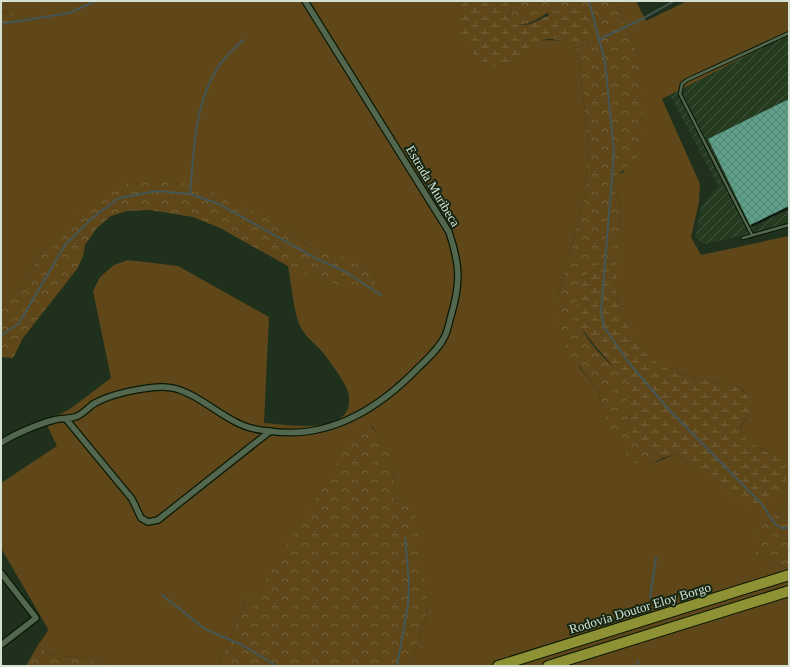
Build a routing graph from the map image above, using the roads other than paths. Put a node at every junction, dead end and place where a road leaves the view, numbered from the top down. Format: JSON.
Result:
{"nodes":[{"id":1,"x":305,"y":1,"type":"edge"},
{"id":2,"x":789,"y":32,"type":"edge"},
{"id":3,"x":789,"y":225,"type":"edge"},
{"id":4,"x":752,"y":235,"type":"junction"},
{"id":5,"x":743,"y":238,"type":"dead end"},
{"id":6,"x":66,"y":419,"type":"junction"},
{"id":7,"x":269,"y":432,"type":"junction"},
{"id":8,"x":1,"y":443,"type":"edge"},
{"id":9,"x":1,"y":573,"type":"edge"},
{"id":10,"x":789,"y":575,"type":"edge"},
{"id":11,"x":789,"y":591,"type":"edge"},
{"id":12,"x":1,"y":645,"type":"edge"},
{"id":13,"x":498,"y":666,"type":"edge"},
{"id":14,"x":548,"y":666,"type":"edge"}],
"edges":[{"from":1,"to":7,"type":"street","name":"Estrada Muribeca"},
{"from":2,"to":4,"type":"lane"},
{"from":3,"to":4,"type":"lane"},
{"from":4,"to":5,"type":"lane"},
{"from":6,"to":7,"type":"street","name":"Estrada Muribeca"},
{"from":6,"to":7,"type":"street"},
{"from":6,"to":8,"type":"street","name":"Estrada Muribeca"},
{"from":9,"to":12,"type":"street"},
{"from":10,"to":13,"type":"highway","name":"Rodovia Doutor Eloy Borgo"},
{"from":11,"to":14,"type":"highway"}]}
